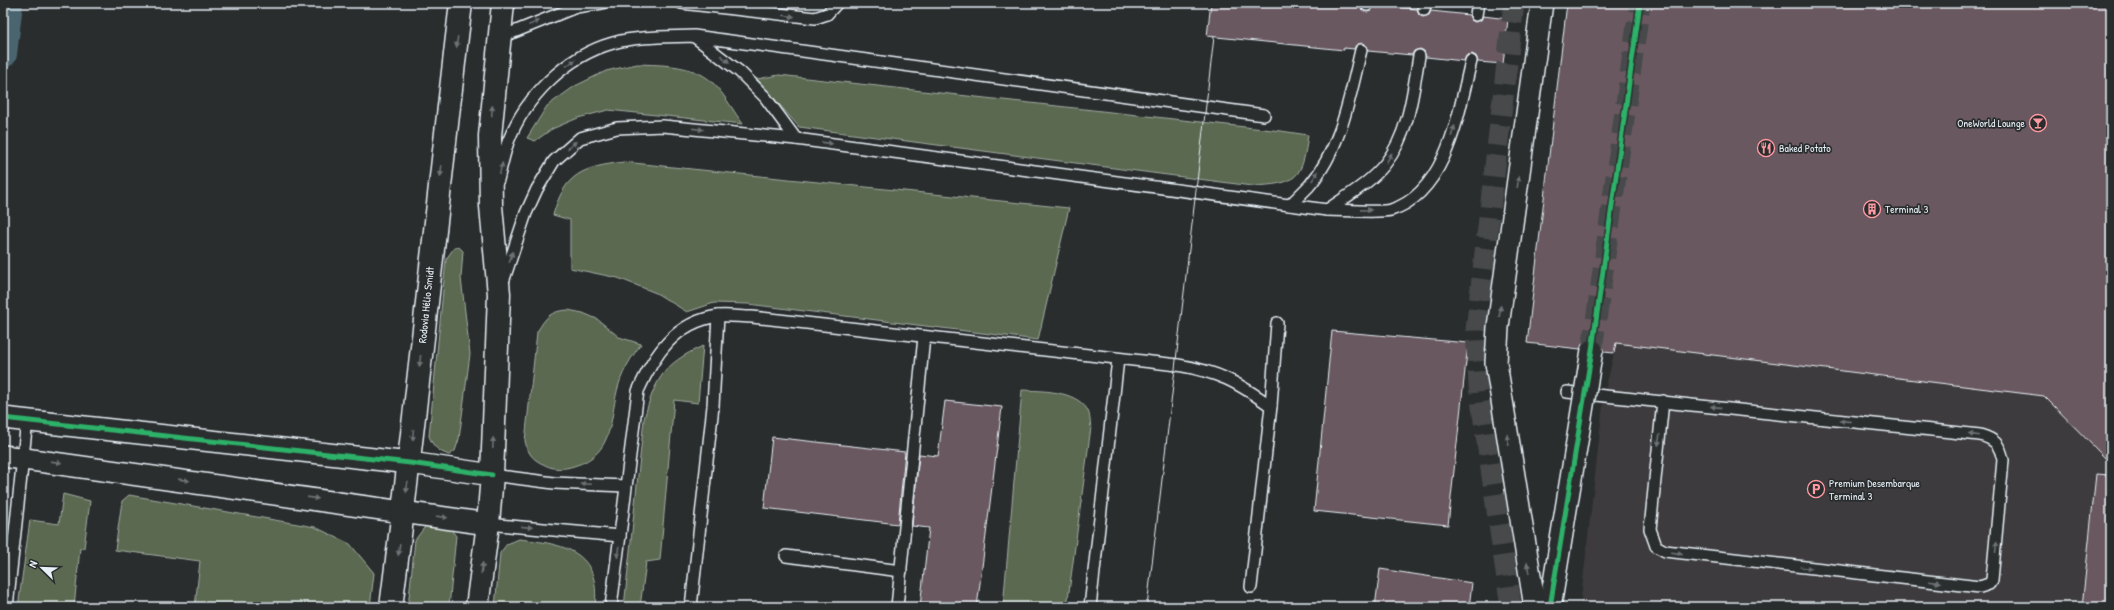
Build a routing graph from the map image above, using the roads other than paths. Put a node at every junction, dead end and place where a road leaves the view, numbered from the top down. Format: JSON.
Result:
{"nodes":[{"id":1,"x":461,"y":3,"type":"edge"},
{"id":2,"x":502,"y":3,"type":"edge"},
{"id":3,"x":602,"y":3,"type":"edge"},
{"id":4,"x":681,"y":3,"type":"edge"},
{"id":5,"x":837,"y":3,"type":"edge"},
{"id":6,"x":1478,"y":3,"type":"edge"},
{"id":7,"x":1542,"y":3,"type":"edge"},
{"id":8,"x":1476,"y":15,"type":"dead end"},
{"id":9,"x":694,"y":36,"type":"junction"},
{"id":10,"x":498,"y":39,"type":"junction"},
{"id":11,"x":1361,"y":50,"type":"dead end"},
{"id":12,"x":1419,"y":56,"type":"dead end"},
{"id":13,"x":1471,"y":61,"type":"dead end"},
{"id":14,"x":1264,"y":115,"type":"dead end"},
{"id":15,"x":796,"y":139,"type":"junction"},
{"id":16,"x":1290,"y":205,"type":"junction"},
{"id":17,"x":491,"y":206,"type":"junction"},
{"id":18,"x":1327,"y":210,"type":"junction"},
{"id":19,"x":499,"y":294,"type":"junction"},
{"id":20,"x":718,"y":316,"type":"junction"},
{"id":21,"x":1277,"y":323,"type":"dead end"},
{"id":22,"x":924,"y":337,"type":"junction"},
{"id":23,"x":1592,"y":350,"type":"tunnel mouth"},
{"id":24,"x":1118,"y":360,"type":"junction"},
{"id":25,"x":1567,"y":392,"type":"dead end"},
{"id":26,"x":1663,"y":401,"type":"junction"},
{"id":27,"x":1271,"y":406,"type":"junction"},
{"id":28,"x":3,"y":418,"type":"edge"},
{"id":29,"x":27,"y":420,"type":"junction"},
{"id":30,"x":13,"y":457,"type":"edge"},
{"id":31,"x":410,"y":463,"type":"junction"},
{"id":32,"x":492,"y":475,"type":"junction"},
{"id":33,"x":625,"y":486,"type":"junction"},
{"id":34,"x":404,"y":511,"type":"junction"},
{"id":35,"x":488,"y":524,"type":"junction"},
{"id":36,"x":620,"y":536,"type":"junction"},
{"id":37,"x":786,"y":556,"type":"dead end"},
{"id":38,"x":901,"y":571,"type":"junction"},
{"id":39,"x":1251,"y":587,"type":"dead end"},
{"id":40,"x":7,"y":607,"type":"edge"},
{"id":41,"x":391,"y":607,"type":"edge"},
{"id":42,"x":477,"y":607,"type":"edge"},
{"id":43,"x":611,"y":607,"type":"edge"},
{"id":44,"x":691,"y":607,"type":"edge"},
{"id":45,"x":897,"y":607,"type":"edge"},
{"id":46,"x":1090,"y":607,"type":"edge"},
{"id":47,"x":1535,"y":607,"type":"edge"},
{"id":48,"x":1550,"y":607,"type":"edge"}],
"edges":[{"from":1,"to":31,"type":"main road","name":"Rodovia Hélio Smidt","one_way":true},
{"from":2,"to":10,"type":"main road"},
{"from":10,"to":3,"type":"lane","one_way":true},
{"from":4,"to":5,"type":"lane","one_way":true},
{"from":6,"to":8,"type":"lane"},
{"from":47,"to":7,"type":"street","one_way":true,"bridge":true},
{"from":9,"to":14,"type":"lane"},
{"from":9,"to":15,"type":"lane","one_way":true},
{"from":17,"to":9,"type":"lane","one_way":true},
{"from":17,"to":10,"type":"main road","one_way":true},
{"from":16,"to":11,"type":"lane","one_way":true},
{"from":18,"to":12,"type":"lane","one_way":true},
{"from":18,"to":13,"type":"lane","one_way":true},
{"from":15,"to":16,"type":"lane","one_way":true},
{"from":19,"to":15,"type":"lane","one_way":true},
{"from":16,"to":18,"type":"lane"},
{"from":17,"to":19,"type":"main road"},
{"from":32,"to":19,"type":"main road","one_way":true},
{"from":20,"to":22,"type":"lane"},
{"from":20,"to":33,"type":"lane"},
{"from":20,"to":44,"type":"lane"},
{"from":21,"to":27,"type":"lane"},
{"from":22,"to":24,"type":"lane"},
{"from":22,"to":38,"type":"lane"},
{"from":23,"to":48,"type":"street","bridge":true},
{"from":24,"to":27,"type":"lane"},
{"from":24,"to":46,"type":"lane"},
{"from":25,"to":26,"type":"lane"},
{"from":26,"to":26,"type":"lane","one_way":true},
{"from":27,"to":39,"type":"lane"},
{"from":28,"to":29,"type":"street"},
{"from":29,"to":30,"type":"lane"},
{"from":29,"to":31,"type":"street"},
{"from":30,"to":34,"type":"street","one_way":true},
{"from":30,"to":40,"type":"lane"},
{"from":31,"to":32,"type":"street"},
{"from":31,"to":34,"type":"main road","name":"Rodovia Hélio Smidt","one_way":true},
{"from":33,"to":32,"type":"lane","one_way":true},
{"from":32,"to":35,"type":"main road"},
{"from":33,"to":36,"type":"lane"},
{"from":34,"to":35,"type":"street","one_way":true},
{"from":34,"to":41,"type":"main road","name":"Rodovia Hélio Smidt","one_way":true},
{"from":35,"to":36,"type":"lane","one_way":true},
{"from":42,"to":35,"type":"main road","one_way":true},
{"from":36,"to":43,"type":"lane","one_way":true},
{"from":37,"to":38,"type":"lane"},
{"from":38,"to":45,"type":"lane"}]}
